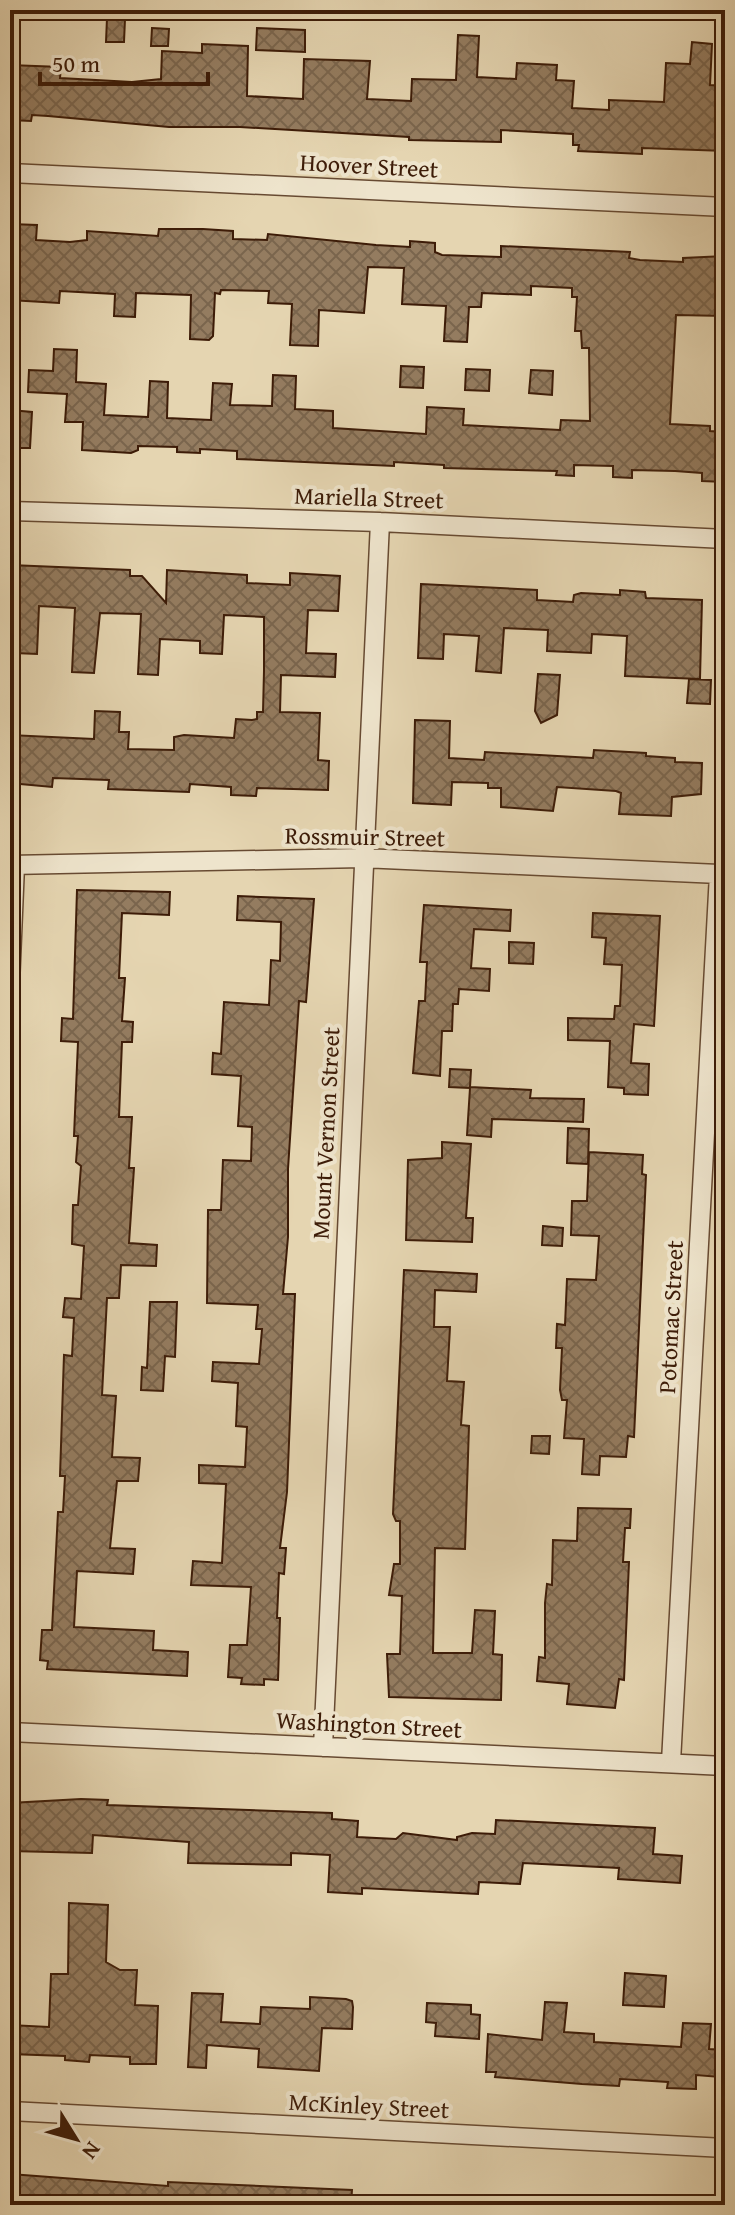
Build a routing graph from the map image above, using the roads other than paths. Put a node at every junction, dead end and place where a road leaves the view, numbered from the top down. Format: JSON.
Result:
{"nodes":[{"id":1,"x":10,"y":173,"type":"edge"},
{"id":2,"x":725,"y":207,"type":"edge"},
{"id":3,"x":10,"y":511,"type":"edge"},
{"id":4,"x":380,"y":522,"type":"junction"},
{"id":5,"x":725,"y":539,"type":"edge"},
{"id":6,"x":362,"y":858,"type":"junction"},
{"id":7,"x":13,"y":865,"type":"edge"},
{"id":8,"x":719,"y":874,"type":"joint"},
{"id":9,"x":10,"y":984,"type":"edge"},
{"id":10,"x":10,"y":1732,"type":"edge"},
{"id":11,"x":323,"y":1747,"type":"junction"},
{"id":12,"x":671,"y":1762,"type":"junction"},
{"id":13,"x":725,"y":1766,"type":"edge"},
{"id":14,"x":10,"y":2111,"type":"edge"},
{"id":15,"x":725,"y":2148,"type":"edge"}],
"edges":[{"from":1,"to":2,"type":"street","name":"Hoover Street"},
{"from":3,"to":4,"type":"street","name":"Mariella Street"},
{"from":4,"to":5,"type":"street","name":"Mariella Street"},
{"from":4,"to":6,"type":"street","name":"Mount Vernon Street"},
{"from":6,"to":7,"type":"street","name":"Rossmuir Street"},
{"from":6,"to":8,"type":"street","name":"Rossmuir Street"},
{"from":6,"to":11,"type":"street","name":"Mount Vernon Street"},
{"from":7,"to":9,"type":"street"},
{"from":8,"to":12,"type":"street","name":"Potomac Street"},
{"from":10,"to":11,"type":"street","name":"Washington Street"},
{"from":11,"to":12,"type":"street","name":"Washington Street"},
{"from":12,"to":13,"type":"street","name":"Washington Street"},
{"from":14,"to":15,"type":"street","name":"McKinley Street"}]}
